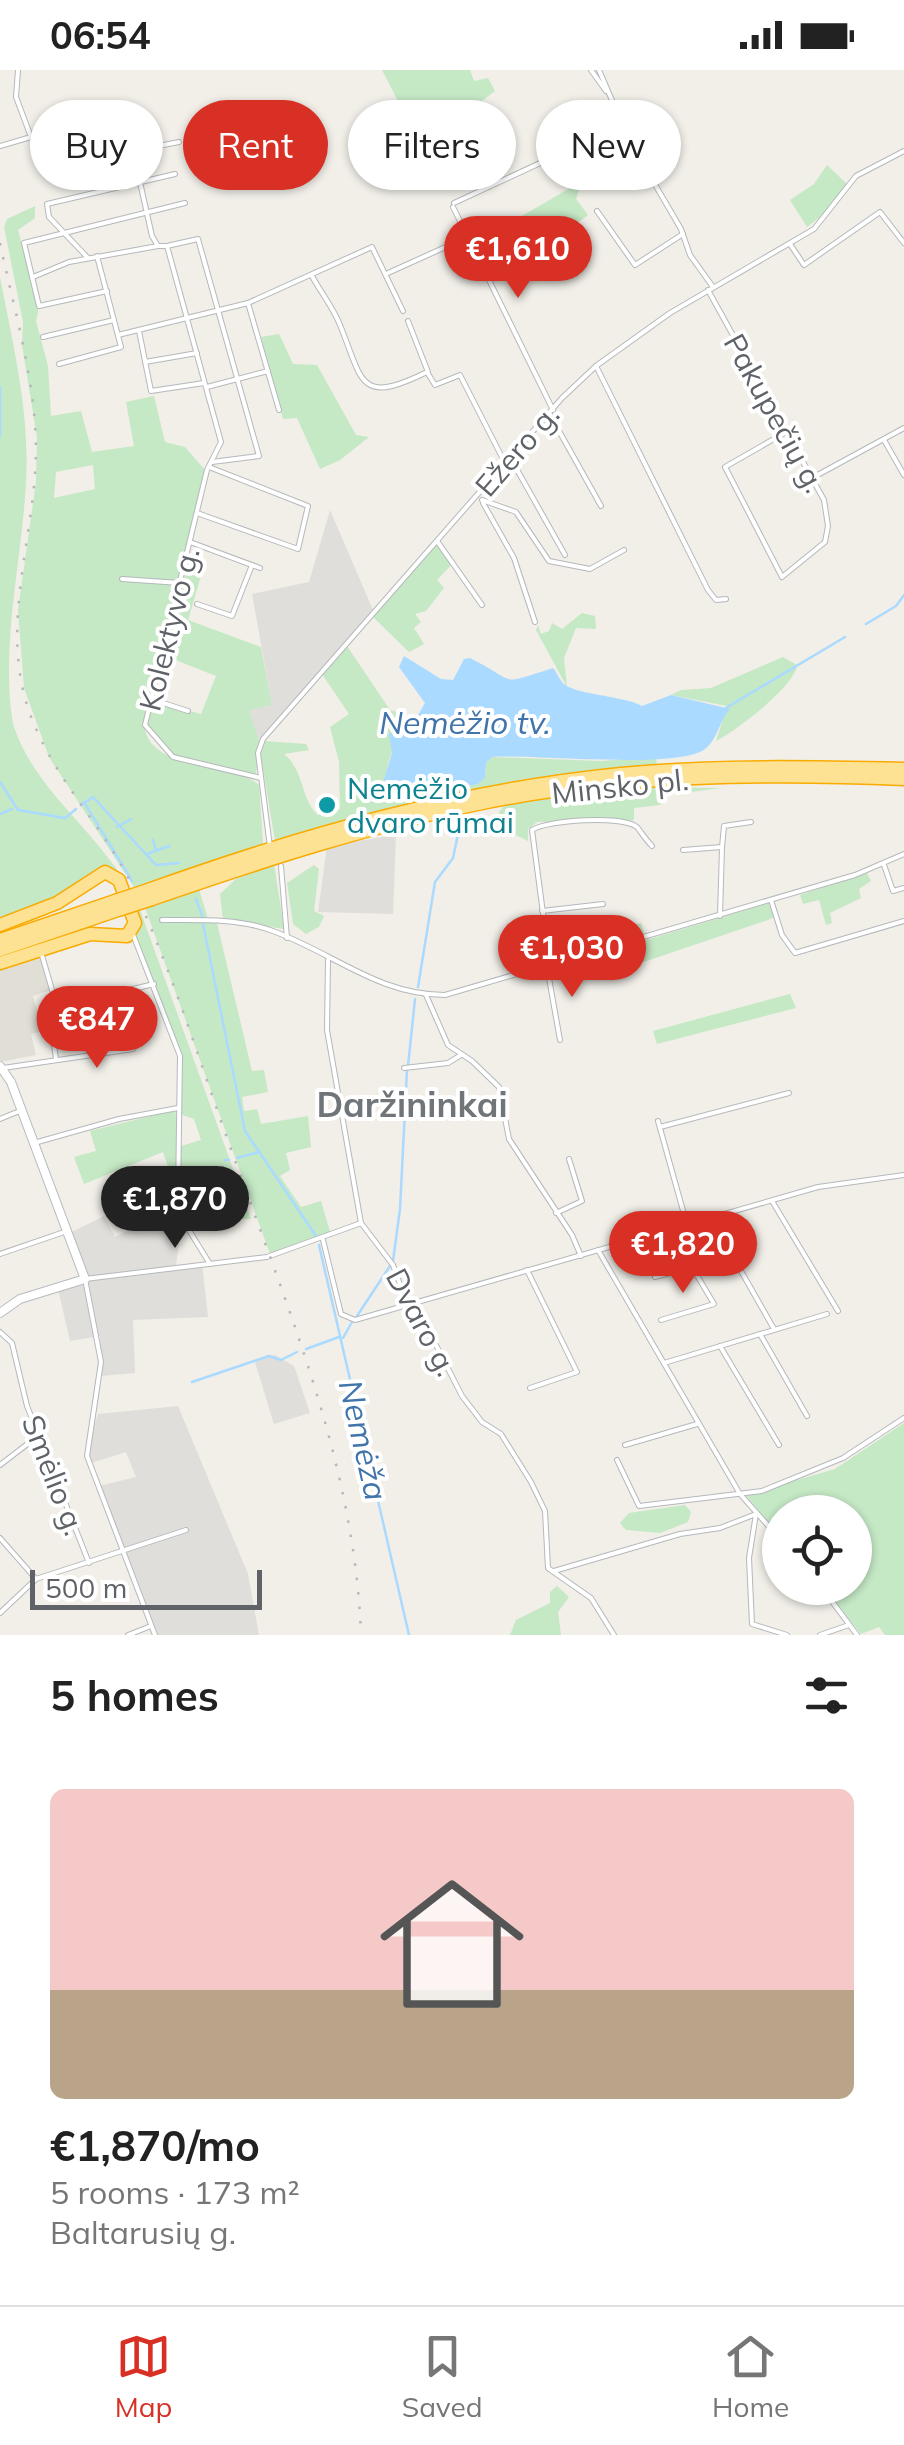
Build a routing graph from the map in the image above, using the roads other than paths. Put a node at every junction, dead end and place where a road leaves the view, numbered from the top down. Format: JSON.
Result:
{"nodes":[{"id":1,"x":18,"y":70,"type":"edge"},
{"id":2,"x":591,"y":70,"type":"edge"},
{"id":3,"x":599,"y":70,"type":"edge"},
{"id":4,"x":606,"y":91,"type":"junction"},
{"id":5,"x":610,"y":100,"type":"edge"},
{"id":6,"x":179,"y":142,"type":"dead end"},
{"id":7,"x":163,"y":145,"type":"edge"},
{"id":8,"x":0,"y":146,"type":"edge"},
{"id":9,"x":904,"y":152,"type":"edge"},
{"id":10,"x":536,"y":166,"type":"edge"},
{"id":11,"x":175,"y":174,"type":"dead end"},
{"id":12,"x":163,"y":177,"type":"edge"},
{"id":13,"x":106,"y":190,"type":"edge"},
{"id":14,"x":141,"y":190,"type":"edge"},
{"id":15,"x":658,"y":190,"type":"edge"},
{"id":16,"x":185,"y":204,"type":"dead end"},
{"id":17,"x":598,"y":210,"type":"dead end"},
{"id":18,"x":146,"y":212,"type":"junction"},
{"id":19,"x":60,"y":231,"type":"junction"},
{"id":20,"x":683,"y":234,"type":"junction"},
{"id":21,"x":462,"y":240,"type":"dead end"},
{"id":22,"x":904,"y":243,"type":"edge"},
{"id":23,"x":790,"y":244,"type":"junction"},
{"id":24,"x":158,"y":246,"type":"junction"},
{"id":25,"x":167,"y":246,"type":"junction"},
{"id":26,"x":97,"y":256,"type":"junction"},
{"id":27,"x":88,"y":258,"type":"junction"},
{"id":28,"x":388,"y":273,"type":"junction"},
{"id":29,"x":312,"y":276,"type":"junction"},
{"id":30,"x":32,"y":277,"type":"junction"},
{"id":31,"x":710,"y":289,"type":"junction"},
{"id":32,"x":107,"y":291,"type":"junction"},
{"id":33,"x":248,"y":303,"type":"junction"},
{"id":34,"x":404,"y":310,"type":"dead end"},
{"id":35,"x":219,"y":313,"type":"junction"},
{"id":36,"x":114,"y":320,"type":"junction"},
{"id":37,"x":408,"y":320,"type":"dead end"},
{"id":38,"x":188,"y":321,"type":"junction"},
{"id":39,"x":139,"y":331,"type":"junction"},
{"id":40,"x":118,"y":335,"type":"junction"},
{"id":41,"x":43,"y":338,"type":"dead end"},
{"id":42,"x":197,"y":353,"type":"junction"},
{"id":43,"x":145,"y":362,"type":"junction"},
{"id":44,"x":59,"y":364,"type":"dead end"},
{"id":45,"x":596,"y":366,"type":"junction"},
{"id":46,"x":268,"y":371,"type":"junction"},
{"id":47,"x":428,"y":372,"type":"junction"},
{"id":48,"x":237,"y":379,"type":"junction"},
{"id":49,"x":206,"y":385,"type":"junction"},
{"id":50,"x":279,"y":410,"type":"dead end"},
{"id":51,"x":551,"y":411,"type":"junction"},
{"id":52,"x":904,"y":428,"type":"edge"},
{"id":53,"x":786,"y":432,"type":"junction"},
{"id":54,"x":884,"y":439,"type":"junction"},
{"id":55,"x":510,"y":458,"type":"junction"},
{"id":56,"x":505,"y":463,"type":"junction"},
{"id":57,"x":210,"y":464,"type":"junction"},
{"id":58,"x":904,"y":475,"type":"edge"},
{"id":59,"x":812,"y":478,"type":"junction"},
{"id":60,"x":479,"y":498,"type":"junction"},
{"id":61,"x":601,"y":506,"type":"dead end"},
{"id":62,"x":197,"y":513,"type":"junction"},
{"id":63,"x":437,"y":541,"type":"junction"},
{"id":64,"x":190,"y":542,"type":"junction"},
{"id":65,"x":624,"y":550,"type":"dead end"},
{"id":66,"x":567,"y":559,"type":"junction"},
{"id":67,"x":252,"y":565,"type":"junction"},
{"id":68,"x":260,"y":568,"type":"dead end"},
{"id":69,"x":122,"y":579,"type":"dead end"},
{"id":70,"x":180,"y":583,"type":"junction"},
{"id":71,"x":726,"y":600,"type":"dead end"},
{"id":72,"x":197,"y":604,"type":"dead end"},
{"id":73,"x":482,"y":604,"type":"dead end"},
{"id":74,"x":535,"y":622,"type":"dead end"},
{"id":75,"x":150,"y":699,"type":"junction"},
{"id":76,"x":188,"y":711,"type":"dead end"},
{"id":77,"x":904,"y":769,"type":"edge"},
{"id":78,"x":261,"y":778,"type":"junction"},
{"id":79,"x":904,"y":778,"type":"edge"},
{"id":80,"x":750,"y":822,"type":"dead end"},
{"id":81,"x":652,"y":846,"type":"dead end"},
{"id":82,"x":722,"y":847,"type":"junction"},
{"id":83,"x":683,"y":850,"type":"dead end"},
{"id":84,"x":904,"y":854,"type":"edge"},
{"id":85,"x":273,"y":858,"type":"junction"},
{"id":86,"x":884,"y":865,"type":"junction"},
{"id":87,"x":904,"y":888,"type":"edge"},
{"id":88,"x":771,"y":900,"type":"junction"},
{"id":89,"x":603,"y":904,"type":"dead end"},
{"id":90,"x":116,"y":906,"type":"junction"},
{"id":91,"x":542,"y":911,"type":"junction"},
{"id":92,"x":720,"y":916,"type":"junction"},
{"id":93,"x":162,"y":920,"type":"dead end"},
{"id":94,"x":904,"y":921,"type":"edge"},
{"id":95,"x":0,"y":925,"type":"edge"},
{"id":96,"x":136,"y":938,"type":"junction"},
{"id":97,"x":287,"y":938,"type":"junction"},
{"id":98,"x":0,"y":940,"type":"edge"},
{"id":99,"x":40,"y":949,"type":"junction"},
{"id":100,"x":0,"y":950,"type":"edge"},
{"id":101,"x":328,"y":960,"type":"junction"},
{"id":102,"x":0,"y":964,"type":"edge"},
{"id":103,"x":549,"y":967,"type":"junction"},
{"id":104,"x":155,"y":984,"type":"junction"},
{"id":105,"x":124,"y":990,"type":"junction"},
{"id":106,"x":426,"y":995,"type":"junction"},
{"id":107,"x":57,"y":1007,"type":"junction"},
{"id":108,"x":560,"y":1040,"type":"dead end"},
{"id":109,"x":461,"y":1055,"type":"junction"},
{"id":110,"x":56,"y":1060,"type":"junction"},
{"id":111,"x":1,"y":1067,"type":"edge"},
{"id":112,"x":404,"y":1068,"type":"dead end"},
{"id":113,"x":789,"y":1093,"type":"dead end"},
{"id":114,"x":178,"y":1108,"type":"junction"},
{"id":115,"x":22,"y":1110,"type":"junction"},
{"id":116,"x":0,"y":1119,"type":"edge"},
{"id":117,"x":34,"y":1143,"type":"junction"},
{"id":118,"x":570,"y":1158,"type":"dead end"},
{"id":119,"x":904,"y":1174,"type":"edge"},
{"id":120,"x":772,"y":1201,"type":"junction"},
{"id":121,"x":556,"y":1213,"type":"junction"},
{"id":122,"x":711,"y":1218,"type":"junction"},
{"id":123,"x":362,"y":1223,"type":"junction"},
{"id":124,"x":686,"y":1225,"type":"junction"},
{"id":125,"x":670,"y":1230,"type":"junction"},
{"id":126,"x":67,"y":1231,"type":"junction"},
{"id":127,"x":323,"y":1240,"type":"junction"},
{"id":128,"x":598,"y":1250,"type":"junction"},
{"id":129,"x":0,"y":1254,"type":"edge"},
{"id":130,"x":581,"y":1256,"type":"junction"},
{"id":131,"x":210,"y":1264,"type":"junction"},
{"id":132,"x":692,"y":1267,"type":"junction"},
{"id":133,"x":527,"y":1270,"type":"junction"},
{"id":134,"x":655,"y":1277,"type":"dead end"},
{"id":135,"x":84,"y":1280,"type":"junction"},
{"id":136,"x":406,"y":1304,"type":"junction"},
{"id":137,"x":0,"y":1312,"type":"edge"},
{"id":138,"x":838,"y":1312,"type":"dead end"},
{"id":139,"x":827,"y":1314,"type":"dead end"},
{"id":140,"x":661,"y":1320,"type":"dead end"},
{"id":141,"x":774,"y":1329,"type":"junction"},
{"id":142,"x":0,"y":1332,"type":"edge"},
{"id":143,"x":760,"y":1334,"type":"junction"},
{"id":144,"x":720,"y":1346,"type":"junction"},
{"id":145,"x":664,"y":1363,"type":"junction"},
{"id":146,"x":530,"y":1388,"type":"dead end"},
{"id":147,"x":807,"y":1416,"type":"dead end"},
{"id":148,"x":904,"y":1418,"type":"edge"},
{"id":149,"x":699,"y":1423,"type":"junction"},
{"id":150,"x":36,"y":1437,"type":"junction"},
{"id":151,"x":625,"y":1445,"type":"dead end"},
{"id":152,"x":779,"y":1445,"type":"dead end"},
{"id":153,"x":617,"y":1460,"type":"dead end"},
{"id":154,"x":0,"y":1465,"type":"edge"},
{"id":155,"x":740,"y":1494,"type":"junction"},
{"id":156,"x":756,"y":1514,"type":"junction"},
{"id":157,"x":762,"y":1520,"type":"edge"},
{"id":158,"x":186,"y":1530,"type":"dead end"},
{"id":159,"x":0,"y":1538,"type":"edge"},
{"id":160,"x":123,"y":1553,"type":"junction"},
{"id":161,"x":89,"y":1563,"type":"junction"},
{"id":162,"x":552,"y":1572,"type":"junction"},
{"id":163,"x":36,"y":1579,"type":"junction"},
{"id":164,"x":834,"y":1605,"type":"edge"},
{"id":165,"x":0,"y":1613,"type":"edge"},
{"id":166,"x":849,"y":1625,"type":"junction"},
{"id":167,"x":152,"y":1626,"type":"junction"},
{"id":168,"x":128,"y":1635,"type":"edge"},
{"id":169,"x":155,"y":1635,"type":"edge"},
{"id":170,"x":614,"y":1635,"type":"edge"},
{"id":171,"x":787,"y":1635,"type":"edge"},
{"id":172,"x":820,"y":1635,"type":"edge"},
{"id":173,"x":857,"y":1635,"type":"edge"}],
"edges":[{"from":1,"to":8,"type":"street"},
{"from":2,"to":4,"type":"street"},
{"from":3,"to":4,"type":"street"},
{"from":4,"to":5,"type":"street","name":"Pakupečių g."},
{"from":6,"to":7,"type":"street"},
{"from":9,"to":23,"type":"street","name":"Ežero g."},
{"from":10,"to":51,"type":"street"},
{"from":11,"to":12,"type":"street"},
{"from":13,"to":19,"type":"street"},
{"from":14,"to":18,"type":"street"},
{"from":15,"to":20,"type":"street","name":"Pakupečių g."},
{"from":16,"to":18,"type":"street"},
{"from":17,"to":20,"type":"street"},
{"from":18,"to":19,"type":"street"},
{"from":18,"to":24,"type":"street"},
{"from":19,"to":27,"type":"street"},
{"from":19,"to":30,"type":"street"},
{"from":20,"to":31,"type":"street","name":"Pakupečių g."},
{"from":21,"to":28,"type":"street"},
{"from":22,"to":23,"type":"street"},
{"from":23,"to":31,"type":"street","name":"Ežero g."},
{"from":24,"to":25,"type":"street"},
{"from":24,"to":26,"type":"street"},
{"from":25,"to":35,"type":"street"},
{"from":25,"to":38,"type":"street","name":"Kolektyvo g."},
{"from":26,"to":27,"type":"street"},
{"from":26,"to":32,"type":"street"},
{"from":27,"to":30,"type":"street"},
{"from":28,"to":29,"type":"street"},
{"from":28,"to":34,"type":"street"},
{"from":29,"to":33,"type":"street"},
{"from":29,"to":47,"type":"street"},
{"from":30,"to":32,"type":"street"},
{"from":31,"to":45,"type":"street","name":"Ežero g."},
{"from":31,"to":53,"type":"street","name":"Pakupečių g."},
{"from":32,"to":36,"type":"street"},
{"from":33,"to":35,"type":"street"},
{"from":33,"to":46,"type":"street"},
{"from":35,"to":38,"type":"street"},
{"from":35,"to":48,"type":"street"},
{"from":36,"to":40,"type":"street"},
{"from":36,"to":41,"type":"street"},
{"from":37,"to":47,"type":"street"},
{"from":38,"to":39,"type":"street"},
{"from":38,"to":42,"type":"street","name":"Kolektyvo g."},
{"from":39,"to":40,"type":"street"},
{"from":39,"to":43,"type":"street"},
{"from":40,"to":44,"type":"street"},
{"from":42,"to":43,"type":"street"},
{"from":42,"to":49,"type":"street","name":"Kolektyvo g."},
{"from":43,"to":49,"type":"street"},
{"from":45,"to":51,"type":"street","name":"Ežero g."},
{"from":45,"to":71,"type":"street"},
{"from":46,"to":48,"type":"street"},
{"from":46,"to":50,"type":"street"},
{"from":47,"to":56,"type":"street"},
{"from":48,"to":49,"type":"street"},
{"from":48,"to":57,"type":"street"},
{"from":49,"to":57,"type":"street","name":"Kolektyvo g."},
{"from":51,"to":55,"type":"street","name":"Ežero g."},
{"from":51,"to":61,"type":"street"},
{"from":52,"to":54,"type":"street"},
{"from":53,"to":59,"type":"street","name":"Pakupečių g."},
{"from":53,"to":59,"type":"street","name":"Pakupečių g."},
{"from":54,"to":58,"type":"street"},
{"from":54,"to":59,"type":"street"},
{"from":55,"to":56,"type":"street","name":"Ežero g."},
{"from":55,"to":66,"type":"street"},
{"from":56,"to":60,"type":"street","name":"Ežero g."},
{"from":57,"to":62,"type":"street","name":"Kolektyvo g."},
{"from":57,"to":62,"type":"street"},
{"from":60,"to":63,"type":"street","name":"Ežero g."},
{"from":60,"to":66,"type":"street"},
{"from":60,"to":74,"type":"street"},
{"from":62,"to":64,"type":"street","name":"Kolektyvo g."},
{"from":63,"to":73,"type":"street"},
{"from":63,"to":78,"type":"street","name":"Ežero g."},
{"from":64,"to":67,"type":"street"},
{"from":64,"to":70,"type":"street","name":"Kolektyvo g."},
{"from":65,"to":66,"type":"street"},
{"from":67,"to":68,"type":"street"},
{"from":67,"to":72,"type":"street"},
{"from":69,"to":70,"type":"street"},
{"from":70,"to":75,"type":"street","name":"Kolektyvo g."},
{"from":75,"to":76,"type":"street"},
{"from":75,"to":78,"type":"street","name":"Kolektyvo g."},
{"from":77,"to":85,"type":"highway","name":"Minsko pl."},
{"from":78,"to":85,"type":"street","name":"Ežero g."},
{"from":79,"to":85,"type":"highway","name":"Minsko pl."},
{"from":80,"to":82,"type":"street"},
{"from":81,"to":91,"type":"street"},
{"from":82,"to":83,"type":"street"},
{"from":82,"to":92,"type":"street"},
{"from":84,"to":86,"type":"street"},
{"from":85,"to":90,"type":"highway","name":"Minsko pl.","bridge":true},
{"from":85,"to":97,"type":"street","name":"Ežero g."},
{"from":86,"to":87,"type":"street"},
{"from":86,"to":88,"type":"street"},
{"from":88,"to":92,"type":"street"},
{"from":88,"to":94,"type":"street"},
{"from":89,"to":91,"type":"street"},
{"from":90,"to":98,"type":"highway","name":"Minsko pl."},
{"from":90,"to":100,"type":"highway","name":"Minsko pl."},
{"from":91,"to":103,"type":"street"},
{"from":92,"to":103,"type":"street"},
{"from":93,"to":97,"type":"street"},
{"from":95,"to":96,"type":"highway"},
{"from":96,"to":99,"type":"highway"},
{"from":96,"to":104,"type":"street"},
{"from":97,"to":101,"type":"street"},
{"from":99,"to":102,"type":"highway"},
{"from":99,"to":107,"type":"street"},
{"from":101,"to":106,"type":"street"},
{"from":101,"to":123,"type":"street","name":"Dvaro g."},
{"from":103,"to":106,"type":"street"},
{"from":103,"to":108,"type":"street"},
{"from":104,"to":105,"type":"street"},
{"from":104,"to":114,"type":"street"},
{"from":105,"to":107,"type":"street"},
{"from":105,"to":110,"type":"street"},
{"from":106,"to":109,"type":"street"},
{"from":107,"to":110,"type":"street"},
{"from":109,"to":112,"type":"street"},
{"from":109,"to":121,"type":"street"},
{"from":110,"to":111,"type":"street"},
{"from":111,"to":115,"type":"main road"},
{"from":113,"to":124,"type":"street"},
{"from":114,"to":117,"type":"street"},
{"from":114,"to":131,"type":"street"},
{"from":115,"to":116,"type":"street"},
{"from":115,"to":117,"type":"main road"},
{"from":117,"to":126,"type":"main road"},
{"from":118,"to":121,"type":"street"},
{"from":119,"to":120,"type":"street"},
{"from":120,"to":122,"type":"street"},
{"from":120,"to":138,"type":"street"},
{"from":121,"to":130,"type":"street"},
{"from":122,"to":124,"type":"street"},
{"from":122,"to":141,"type":"street"},
{"from":123,"to":127,"type":"street"},
{"from":123,"to":136,"type":"street","name":"Dvaro g."},
{"from":124,"to":125,"type":"street"},
{"from":125,"to":128,"type":"street"},
{"from":125,"to":132,"type":"street"},
{"from":126,"to":129,"type":"street"},
{"from":126,"to":135,"type":"main road"},
{"from":127,"to":131,"type":"street"},
{"from":127,"to":136,"type":"street"},
{"from":128,"to":130,"type":"street"},
{"from":128,"to":145,"type":"street"},
{"from":130,"to":133,"type":"street"},
{"from":131,"to":135,"type":"street"},
{"from":132,"to":134,"type":"street"},
{"from":132,"to":140,"type":"street"},
{"from":133,"to":136,"type":"street"},
{"from":133,"to":146,"type":"street"},
{"from":135,"to":137,"type":"main road"},
{"from":135,"to":160,"type":"street"},
{"from":136,"to":162,"type":"street","name":"Dvaro g."},
{"from":139,"to":141,"type":"street"},
{"from":141,"to":143,"type":"street"},
{"from":142,"to":150,"type":"street","name":"Smėlio g."},
{"from":143,"to":144,"type":"street"},
{"from":143,"to":147,"type":"street"},
{"from":144,"to":145,"type":"street"},
{"from":144,"to":152,"type":"street"},
{"from":145,"to":149,"type":"street"},
{"from":148,"to":155,"type":"street"},
{"from":149,"to":151,"type":"street"},
{"from":149,"to":155,"type":"street"},
{"from":150,"to":154,"type":"street"},
{"from":150,"to":161,"type":"street","name":"Smėlio g."},
{"from":153,"to":155,"type":"street"},
{"from":155,"to":156,"type":"street"},
{"from":156,"to":157,"type":"street"},
{"from":156,"to":162,"type":"street"},
{"from":156,"to":171,"type":"street"},
{"from":158,"to":160,"type":"street"},
{"from":159,"to":163,"type":"street"},
{"from":160,"to":161,"type":"street"},
{"from":160,"to":167,"type":"street"},
{"from":161,"to":163,"type":"street"},
{"from":162,"to":170,"type":"street"},
{"from":163,"to":165,"type":"street"},
{"from":164,"to":166,"type":"street"},
{"from":166,"to":172,"type":"street"},
{"from":166,"to":173,"type":"street"},
{"from":167,"to":168,"type":"street"},
{"from":167,"to":169,"type":"street"}]}
